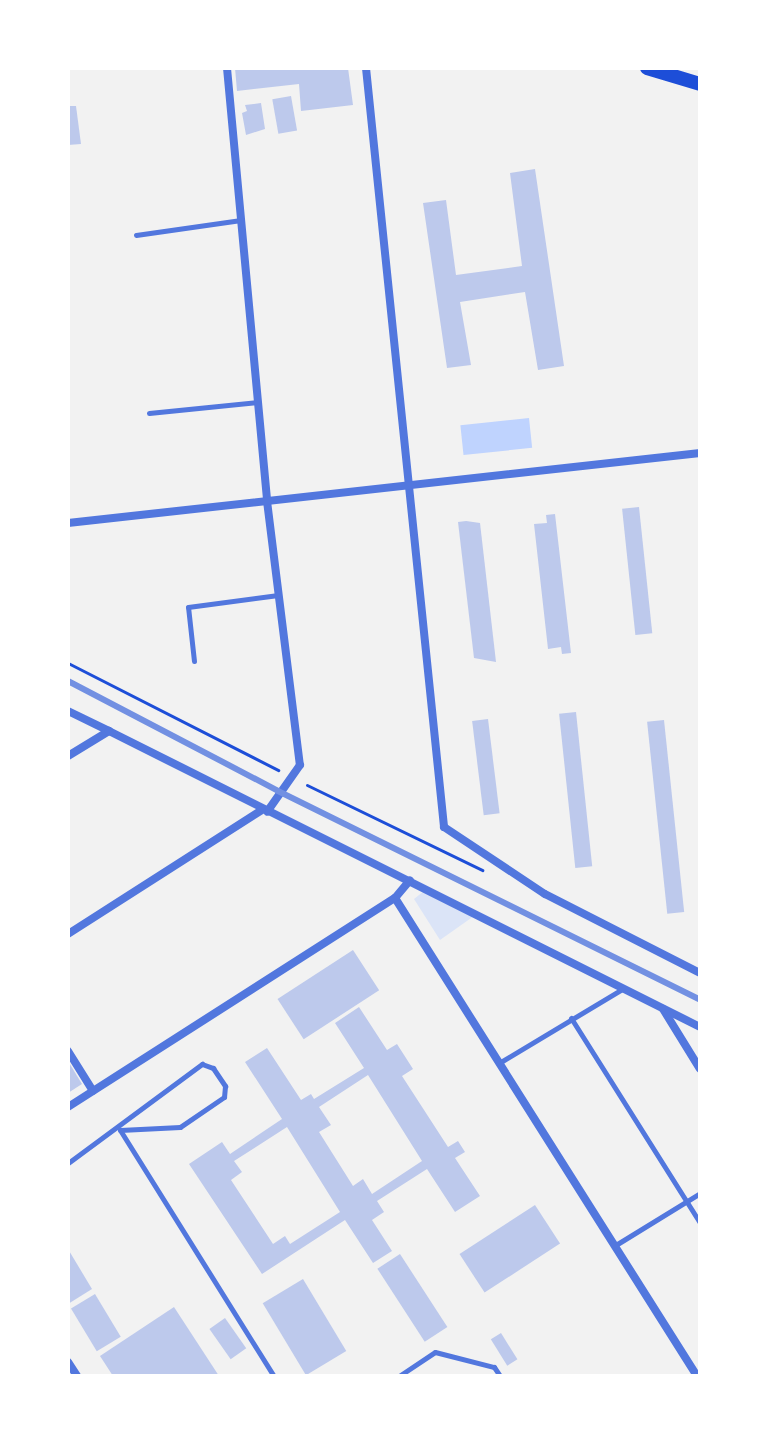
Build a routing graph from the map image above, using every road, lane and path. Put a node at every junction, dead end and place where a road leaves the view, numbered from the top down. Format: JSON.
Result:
{"nodes":[{"id":1,"x":227,"y":68,"type":"edge"},
{"id":2,"x":366,"y":68,"type":"edge"},
{"id":3,"x":647,"y":68,"type":"edge"},
{"id":4,"x":700,"y":84,"type":"edge"},
{"id":5,"x":241,"y":220,"type":"junction"},
{"id":6,"x":136,"y":235,"type":"dead end"},
{"id":7,"x":258,"y":402,"type":"junction"},
{"id":8,"x":149,"y":413,"type":"dead end"},
{"id":9,"x":700,"y":453,"type":"edge"},
{"id":10,"x":410,"y":483,"type":"junction"},
{"id":11,"x":267,"y":501,"type":"junction"},
{"id":12,"x":68,"y":523,"type":"edge"},
{"id":13,"x":278,"y":595,"type":"junction"},
{"id":14,"x":194,"y":661,"type":"dead end"},
{"id":15,"x":68,"y":663,"type":"edge"},
{"id":16,"x":68,"y":711,"type":"edge"},
{"id":17,"x":109,"y":731,"type":"junction"},
{"id":18,"x":68,"y":756,"type":"edge"},
{"id":19,"x":285,"y":774,"type":"dead end"},
{"id":20,"x":307,"y":785,"type":"dead end"},
{"id":21,"x":265,"y":811,"type":"junction"},
{"id":22,"x":484,"y":871,"type":"dead end"},
{"id":23,"x":410,"y":880,"type":"junction"},
{"id":24,"x":395,"y":898,"type":"junction"},
{"id":25,"x":68,"y":934,"type":"edge"},
{"id":26,"x":700,"y":973,"type":"edge"},
{"id":27,"x":622,"y":989,"type":"junction"},
{"id":28,"x":662,"y":1008,"type":"junction"},
{"id":29,"x":571,"y":1018,"type":"junction"},
{"id":30,"x":700,"y":1027,"type":"edge"},
{"id":31,"x":68,"y":1051,"type":"edge"},
{"id":32,"x":496,"y":1064,"type":"junction"},
{"id":33,"x":700,"y":1069,"type":"edge"},
{"id":34,"x":93,"y":1091,"type":"junction"},
{"id":35,"x":68,"y":1107,"type":"edge"},
{"id":36,"x":120,"y":1130,"type":"junction"},
{"id":37,"x":68,"y":1163,"type":"edge"},
{"id":38,"x":700,"y":1193,"type":"edge"},
{"id":39,"x":687,"y":1201,"type":"junction"},
{"id":40,"x":700,"y":1223,"type":"edge"},
{"id":41,"x":613,"y":1246,"type":"junction"},
{"id":42,"x":68,"y":1362,"type":"edge"},
{"id":43,"x":77,"y":1376,"type":"edge"},
{"id":44,"x":274,"y":1376,"type":"edge"},
{"id":45,"x":399,"y":1376,"type":"edge"},
{"id":46,"x":500,"y":1376,"type":"edge"},
{"id":47,"x":697,"y":1376,"type":"edge"}],
"edges":[{"from":1,"to":5,"type":"street"},
{"from":2,"to":10,"type":"street"},
{"from":3,"to":4,"type":"main road"},
{"from":5,"to":6,"type":"lane"},
{"from":5,"to":7,"type":"street"},
{"from":7,"to":8,"type":"lane"},
{"from":7,"to":11,"type":"street"},
{"from":9,"to":10,"type":"street"},
{"from":10,"to":11,"type":"street"},
{"from":10,"to":26,"type":"street"},
{"from":11,"to":12,"type":"street"},
{"from":11,"to":13,"type":"street"},
{"from":13,"to":14,"type":"lane"},
{"from":13,"to":21,"type":"street"},
{"from":15,"to":19,"type":"path"},
{"from":16,"to":17,"type":"street"},
{"from":17,"to":18,"type":"street"},
{"from":17,"to":21,"type":"street"},
{"from":20,"to":22,"type":"path"},
{"from":21,"to":23,"type":"street"},
{"from":21,"to":25,"type":"street"},
{"from":23,"to":24,"type":"street"},
{"from":23,"to":27,"type":"street"},
{"from":24,"to":32,"type":"street"},
{"from":24,"to":34,"type":"street"},
{"from":27,"to":28,"type":"street"},
{"from":27,"to":29,"type":"lane"},
{"from":28,"to":30,"type":"street"},
{"from":28,"to":33,"type":"street"},
{"from":29,"to":32,"type":"lane"},
{"from":29,"to":39,"type":"lane"},
{"from":31,"to":34,"type":"street"},
{"from":32,"to":41,"type":"street"},
{"from":34,"to":35,"type":"street"},
{"from":36,"to":36,"type":"lane"},
{"from":36,"to":37,"type":"lane"},
{"from":36,"to":44,"type":"lane"},
{"from":38,"to":39,"type":"lane"},
{"from":39,"to":40,"type":"lane"},
{"from":39,"to":41,"type":"lane"},
{"from":41,"to":47,"type":"street"},
{"from":42,"to":43,"type":"street"},
{"from":45,"to":46,"type":"lane"}]}
